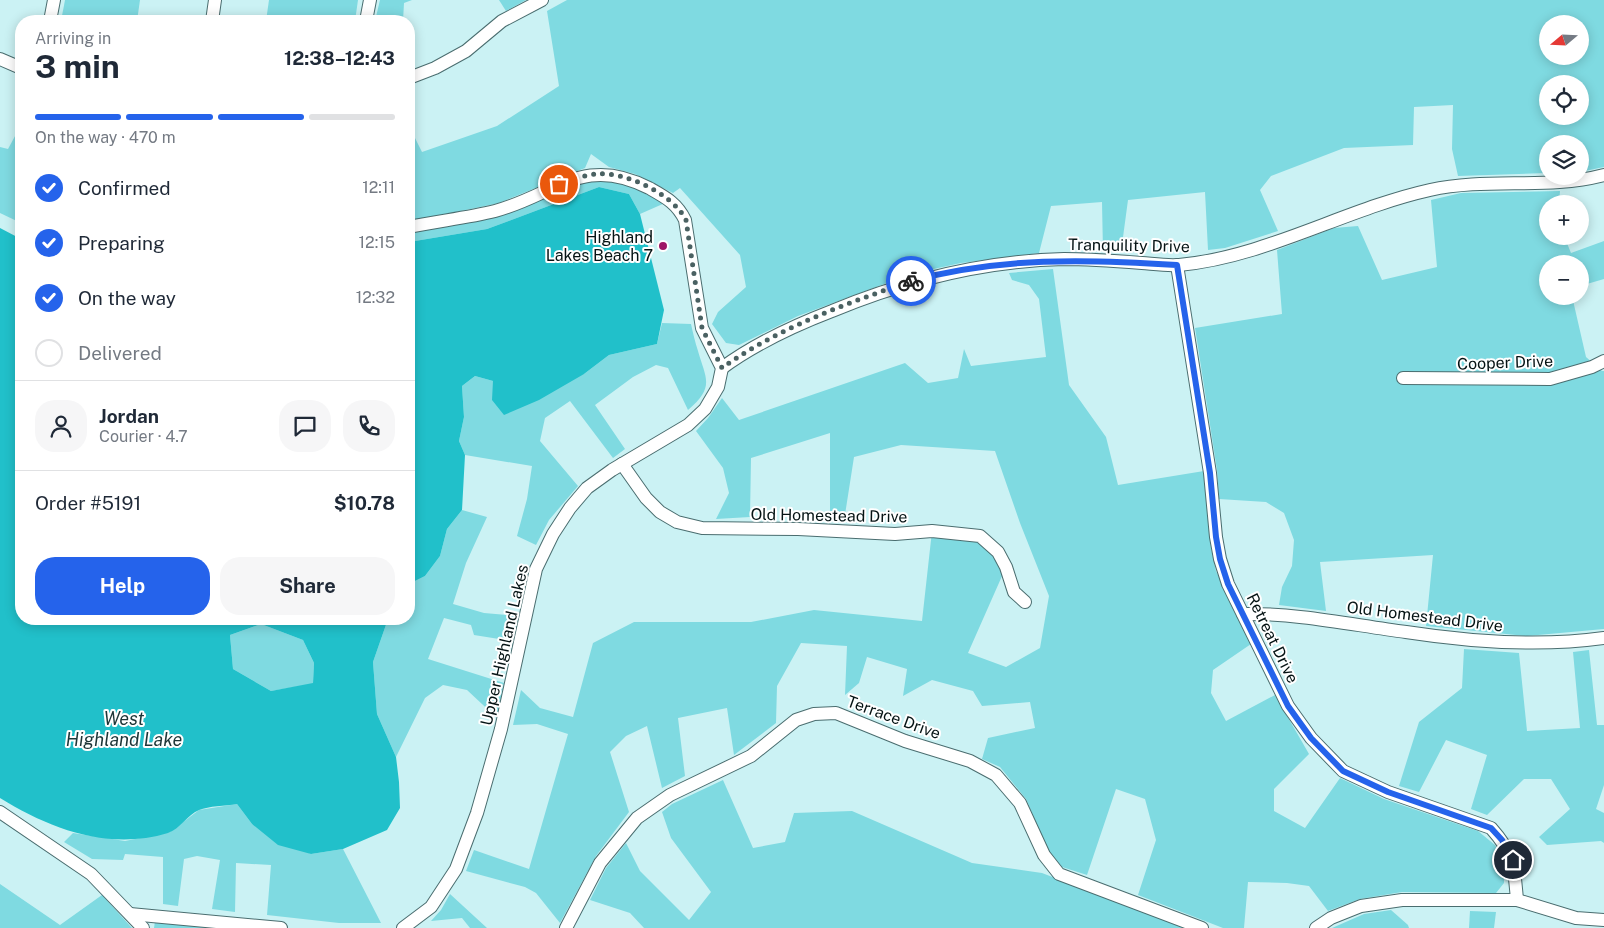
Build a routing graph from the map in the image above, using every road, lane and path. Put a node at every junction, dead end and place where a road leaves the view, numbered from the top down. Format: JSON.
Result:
{"nodes":[{"id":1,"x":54,"y":0,"type":"edge"},
{"id":2,"x":215,"y":0,"type":"edge"},
{"id":3,"x":370,"y":0,"type":"edge"},
{"id":4,"x":542,"y":0,"type":"edge"},
{"id":5,"x":51,"y":15,"type":"edge"},
{"id":6,"x":213,"y":15,"type":"edge"},
{"id":7,"x":367,"y":15,"type":"edge"},
{"id":8,"x":0,"y":59,"type":"edge"},
{"id":9,"x":15,"y":65,"type":"edge"},
{"id":10,"x":415,"y":76,"type":"edge"},
{"id":11,"x":1604,"y":175,"type":"edge"},
{"id":12,"x":415,"y":226,"type":"edge"},
{"id":13,"x":1177,"y":265,"type":"junction"},
{"id":14,"x":1604,"y":361,"type":"edge"},
{"id":15,"x":722,"y":368,"type":"junction"},
{"id":16,"x":1403,"y":378,"type":"dead end"},
{"id":17,"x":622,"y":464,"type":"junction"},
{"id":18,"x":1024,"y":602,"type":"dead end"},
{"id":19,"x":1243,"y":614,"type":"junction"},
{"id":20,"x":1604,"y":638,"type":"edge"},
{"id":21,"x":0,"y":812,"type":"edge"},
{"id":22,"x":1517,"y":900,"type":"junction"},
{"id":23,"x":130,"y":914,"type":"junction"},
{"id":24,"x":1604,"y":920,"type":"edge"},
{"id":25,"x":143,"y":928,"type":"edge"},
{"id":26,"x":281,"y":928,"type":"edge"},
{"id":27,"x":403,"y":928,"type":"edge"},
{"id":28,"x":566,"y":928,"type":"edge"},
{"id":29,"x":1202,"y":928,"type":"edge"},
{"id":30,"x":1316,"y":928,"type":"edge"}],
"edges":[{"from":1,"to":5,"type":"street"},
{"from":2,"to":6,"type":"street"},
{"from":3,"to":7,"type":"street"},
{"from":4,"to":10,"type":"street"},
{"from":8,"to":9,"type":"street"},
{"from":11,"to":13,"type":"street","name":"Tranquility Drive"},
{"from":12,"to":15,"type":"street"},
{"from":13,"to":15,"type":"street","name":"Tranquility Drive"},
{"from":13,"to":19,"type":"street","name":"Retreat Drive"},
{"from":14,"to":16,"type":"street","name":"Cooper Drive"},
{"from":15,"to":17,"type":"street","name":"Upper Highland Lakes"},
{"from":17,"to":18,"type":"street","name":"Old Homestead Drive"},
{"from":17,"to":27,"type":"street","name":"Upper Highland Lakes"},
{"from":19,"to":20,"type":"street","name":"Old Homestead Drive"},
{"from":19,"to":22,"type":"street","name":"Retreat Drive"},
{"from":21,"to":23,"type":"street"},
{"from":22,"to":24,"type":"street"},
{"from":22,"to":30,"type":"street"},
{"from":23,"to":25,"type":"street"},
{"from":23,"to":26,"type":"street"},
{"from":28,"to":29,"type":"street","name":"Terrace Drive"}]}
